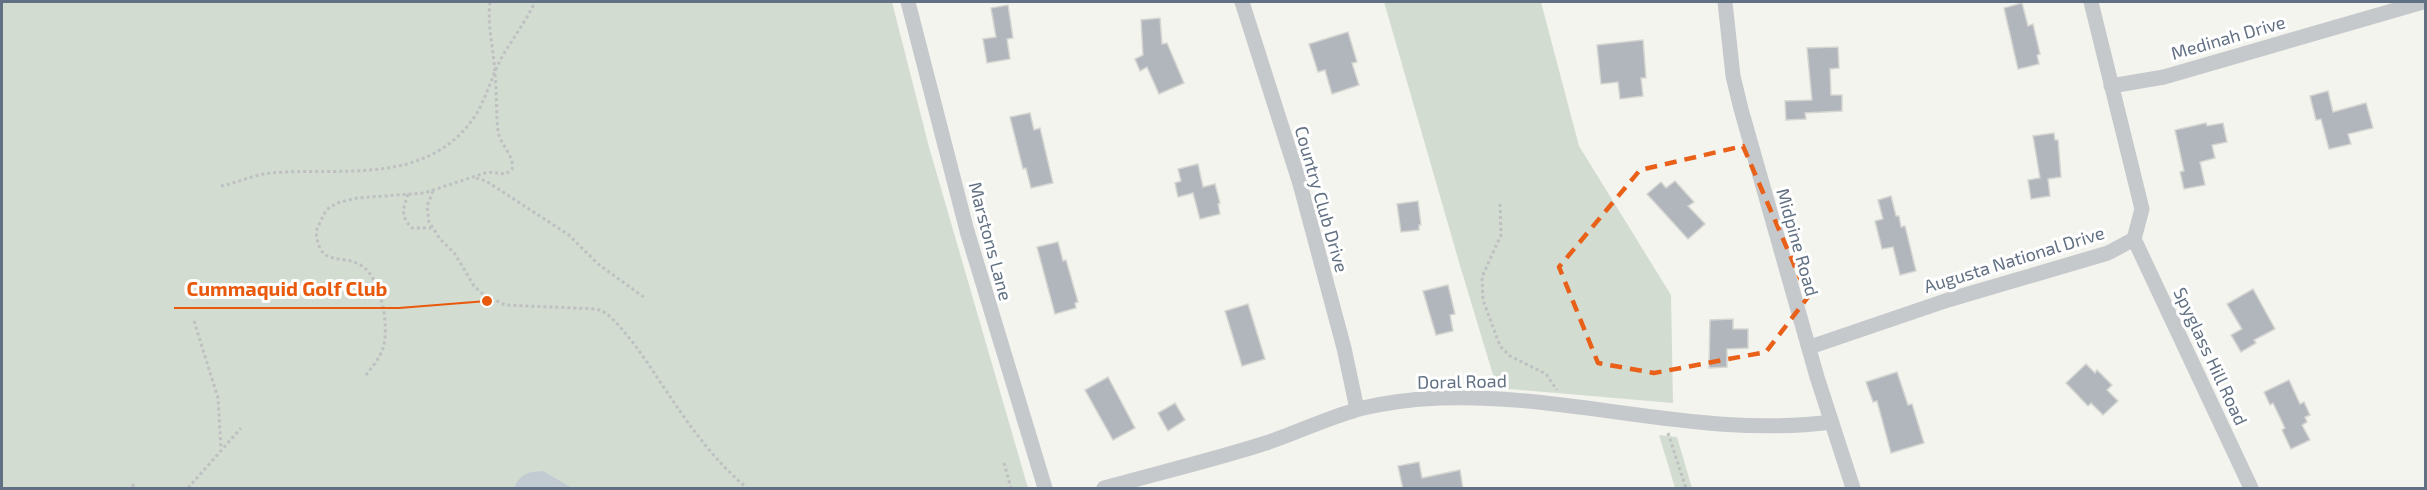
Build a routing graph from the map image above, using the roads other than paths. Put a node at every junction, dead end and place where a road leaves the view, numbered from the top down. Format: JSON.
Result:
{"nodes":[{"id":1,"x":908,"y":2,"type":"edge"},
{"id":2,"x":1242,"y":2,"type":"edge"},
{"id":3,"x":1725,"y":2,"type":"edge"},
{"id":4,"x":2091,"y":2,"type":"edge"},
{"id":5,"x":2423,"y":2,"type":"edge"},
{"id":6,"x":2111,"y":86,"type":"junction"},
{"id":7,"x":2134,"y":239,"type":"junction"},
{"id":8,"x":1810,"y":347,"type":"junction"},
{"id":9,"x":1357,"y":409,"type":"junction"},
{"id":10,"x":1831,"y":422,"type":"junction"},
{"id":11,"x":1045,"y":489,"type":"edge"},
{"id":12,"x":1104,"y":489,"type":"edge"},
{"id":13,"x":1853,"y":489,"type":"edge"},
{"id":14,"x":2252,"y":489,"type":"edge"}],
"edges":[{"from":1,"to":11,"type":"street","name":"Marstons Lane"},
{"from":2,"to":9,"type":"street","name":"Country Club Drive"},
{"from":3,"to":8,"type":"street","name":"Midpine Road"},
{"from":4,"to":6,"type":"street"},
{"from":5,"to":6,"type":"street","name":"Medinah Drive"},
{"from":6,"to":7,"type":"street"},
{"from":7,"to":8,"type":"street","name":"Augusta National Drive"},
{"from":7,"to":14,"type":"street","name":"Spyglass Hill Road"},
{"from":8,"to":10,"type":"street","name":"Midpine Road"},
{"from":9,"to":10,"type":"street","name":"Doral Road"},
{"from":9,"to":12,"type":"street","name":"Doral Road"},
{"from":10,"to":13,"type":"street","name":"Midpine Road"}]}
